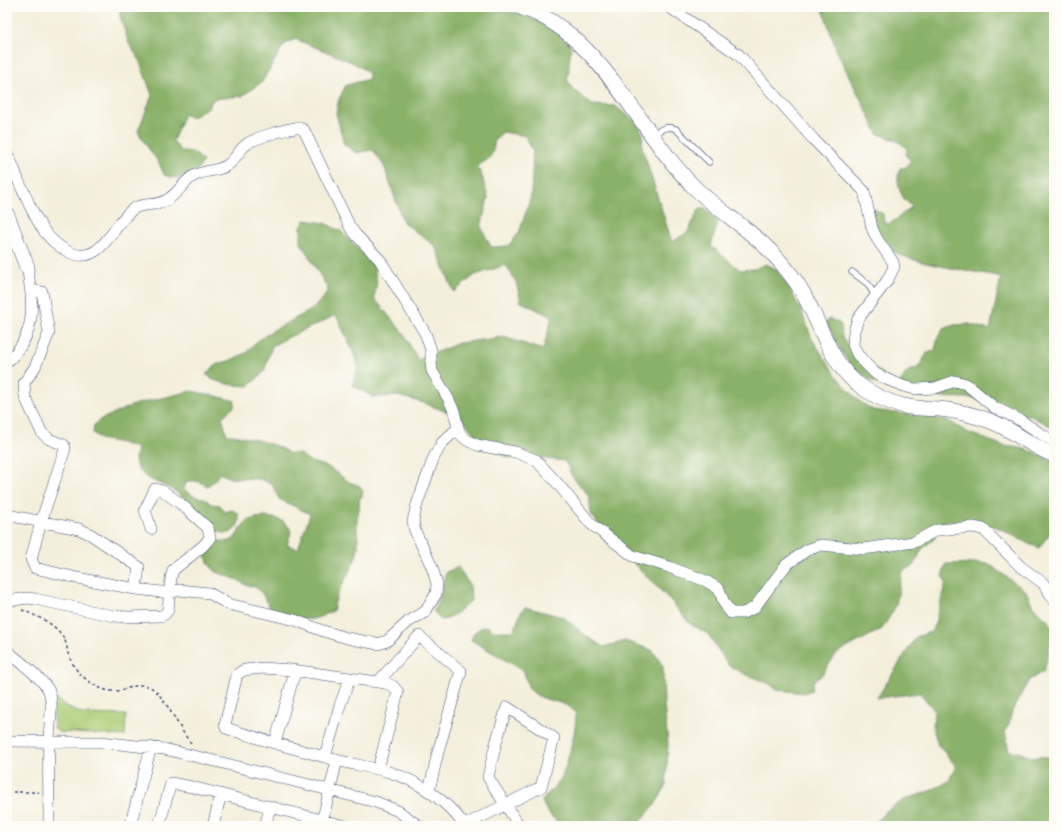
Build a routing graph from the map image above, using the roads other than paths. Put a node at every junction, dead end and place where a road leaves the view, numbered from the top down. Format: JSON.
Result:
{"nodes":[{"id":1,"x":520,"y":7,"type":"edge"},
{"id":2,"x":669,"y":7,"type":"edge"},
{"id":3,"x":652,"y":135,"type":"junction"},
{"id":4,"x":7,"y":154,"type":"edge"},
{"id":5,"x":709,"y":162,"type":"dead end"},
{"id":6,"x":7,"y":215,"type":"edge"},
{"id":7,"x":27,"y":267,"type":"joint"},
{"id":8,"x":852,"y":272,"type":"dead end"},
{"id":9,"x":31,"y":290,"type":"junction"},
{"id":10,"x":876,"y":296,"type":"junction"},
{"id":11,"x":7,"y":362,"type":"edge"},
{"id":12,"x":458,"y":428,"type":"junction"},
{"id":13,"x":1054,"y":441,"type":"edge"},
{"id":14,"x":1054,"y":456,"type":"edge"},
{"id":15,"x":7,"y":515,"type":"edge"},
{"id":16,"x":41,"y":522,"type":"junction"},
{"id":17,"x":151,"y":529,"type":"dead end"},
{"id":18,"x":136,"y":589,"type":"junction"},
{"id":19,"x":170,"y":593,"type":"junction"},
{"id":20,"x":1054,"y":600,"type":"edge"},
{"id":21,"x":8,"y":601,"type":"edge"},
{"id":22,"x":7,"y":651,"type":"edge"},
{"id":23,"x":296,"y":671,"type":"junction"},
{"id":24,"x":350,"y":678,"type":"junction"},
{"id":25,"x":378,"y":682,"type":"junction"},
{"id":26,"x":7,"y":741,"type":"edge"},
{"id":27,"x":49,"y":741,"type":"junction"},
{"id":28,"x":275,"y":743,"type":"junction"},
{"id":29,"x":151,"y":747,"type":"junction"},
{"id":30,"x":326,"y":757,"type":"junction"},
{"id":31,"x":337,"y":760,"type":"junction"},
{"id":32,"x":378,"y":769,"type":"junction"},
{"id":33,"x":330,"y":791,"type":"junction"},
{"id":34,"x":429,"y":791,"type":"junction"},
{"id":35,"x":221,"y":794,"type":"junction"},
{"id":36,"x":506,"y":805,"type":"junction"},
{"id":37,"x":270,"y":808,"type":"junction"},
{"id":38,"x":322,"y":823,"type":"edge"},
{"id":39,"x":50,"y":826,"type":"edge"},
{"id":40,"x":130,"y":826,"type":"edge"},
{"id":41,"x":159,"y":826,"type":"edge"},
{"id":42,"x":213,"y":826,"type":"edge"},
{"id":43,"x":265,"y":826,"type":"edge"},
{"id":44,"x":345,"y":826,"type":"edge"},
{"id":45,"x":419,"y":826,"type":"edge"},
{"id":46,"x":465,"y":826,"type":"edge"},
{"id":47,"x":519,"y":826,"type":"edge"}],
"edges":[{"from":1,"to":3,"type":"street"},
{"from":2,"to":10,"type":"street"},
{"from":3,"to":5,"type":"lane"},
{"from":3,"to":14,"type":"street"},
{"from":4,"to":12,"type":"street"},
{"from":6,"to":7,"type":"street"},
{"from":7,"to":9,"type":"street"},
{"from":8,"to":10,"type":"lane"},
{"from":9,"to":11,"type":"street"},
{"from":9,"to":16,"type":"street"},
{"from":10,"to":13,"type":"street"},
{"from":12,"to":19,"type":"street"},
{"from":12,"to":20,"type":"street"},
{"from":15,"to":16,"type":"street"},
{"from":16,"to":18,"type":"street"},
{"from":16,"to":18,"type":"street"},
{"from":17,"to":19,"type":"street"},
{"from":18,"to":19,"type":"street"},
{"from":19,"to":21,"type":"street"},
{"from":22,"to":27,"type":"street"},
{"from":23,"to":24,"type":"street"},
{"from":23,"to":28,"type":"street"},
{"from":23,"to":28,"type":"street"},
{"from":24,"to":25,"type":"street"},
{"from":24,"to":30,"type":"street"},
{"from":25,"to":32,"type":"street"},
{"from":25,"to":34,"type":"street"},
{"from":26,"to":27,"type":"street"},
{"from":27,"to":29,"type":"street"},
{"from":27,"to":39,"type":"street"},
{"from":28,"to":30,"type":"street"},
{"from":29,"to":33,"type":"street"},
{"from":29,"to":40,"type":"street"},
{"from":30,"to":31,"type":"street"},
{"from":31,"to":32,"type":"street"},
{"from":31,"to":33,"type":"street"},
{"from":32,"to":34,"type":"street"},
{"from":33,"to":38,"type":"street"},
{"from":33,"to":45,"type":"street"},
{"from":34,"to":46,"type":"street"},
{"from":35,"to":37,"type":"street"},
{"from":35,"to":41,"type":"street"},
{"from":35,"to":42,"type":"street"},
{"from":36,"to":36,"type":"street"},
{"from":36,"to":46,"type":"street"},
{"from":36,"to":47,"type":"street"},
{"from":37,"to":38,"type":"street"},
{"from":37,"to":43,"type":"street"},
{"from":38,"to":44,"type":"street"}]}
